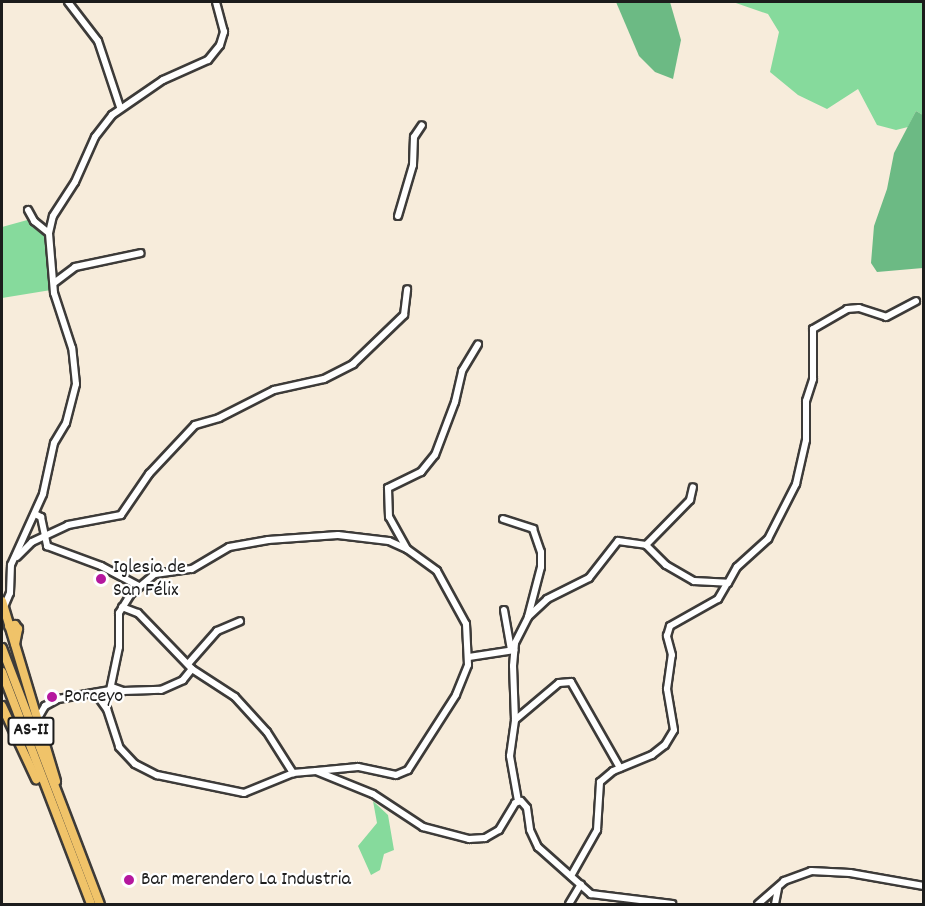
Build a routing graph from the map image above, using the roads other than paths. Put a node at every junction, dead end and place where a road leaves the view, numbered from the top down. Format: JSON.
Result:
{"nodes":[{"id":1,"x":68,"y":2,"type":"edge"},
{"id":2,"x":216,"y":2,"type":"edge"},
{"id":3,"x":120,"y":107,"type":"junction"},
{"id":4,"x":422,"y":125,"type":"dead end"},
{"id":5,"x":28,"y":210,"type":"dead end"},
{"id":6,"x":398,"y":216,"type":"dead end"},
{"id":7,"x":49,"y":233,"type":"junction"},
{"id":8,"x":141,"y":253,"type":"dead end"},
{"id":9,"x":54,"y":283,"type":"junction"},
{"id":10,"x":407,"y":289,"type":"dead end"},
{"id":11,"x":916,"y":301,"type":"dead end"},
{"id":12,"x":478,"y":344,"type":"dead end"},
{"id":13,"x":693,"y":487,"type":"dead end"},
{"id":14,"x":35,"y":514,"type":"junction"},
{"id":15,"x":503,"y":519,"type":"dead end"},
{"id":16,"x":43,"y":537,"type":"junction"},
{"id":17,"x":646,"y":545,"type":"junction"},
{"id":18,"x":407,"y":549,"type":"junction"},
{"id":19,"x":11,"y":565,"type":"junction"},
{"id":20,"x":726,"y":585,"type":"junction"},
{"id":21,"x":140,"y":586,"type":"junction"},
{"id":22,"x":2,"y":602,"type":"edge"},
{"id":23,"x":122,"y":607,"type":"junction"},
{"id":24,"x":504,"y":610,"type":"dead end"},
{"id":25,"x":528,"y":617,"type":"junction"},
{"id":26,"x":240,"y":621,"type":"dead end"},
{"id":27,"x":5,"y":627,"type":"edge"},
{"id":28,"x":2,"y":648,"type":"edge"},
{"id":29,"x":512,"y":650,"type":"junction"},
{"id":30,"x":469,"y":657,"type":"junction"},
{"id":31,"x":190,"y":667,"type":"junction"},
{"id":32,"x":2,"y":672,"type":"edge"},
{"id":33,"x":112,"y":687,"type":"junction"},
{"id":34,"x":96,"y":694,"type":"junction"},
{"id":35,"x":50,"y":702,"type":"junction"},
{"id":36,"x":2,"y":706,"type":"edge"},
{"id":37,"x":35,"y":708,"type":"junction"},
{"id":38,"x":514,"y":720,"type":"junction"},
{"id":39,"x":620,"y":768,"type":"junction"},
{"id":40,"x":316,"y":771,"type":"junction"},
{"id":41,"x":293,"y":773,"type":"junction"},
{"id":42,"x":518,"y":801,"type":"junction"},
{"id":43,"x":54,"y":811,"type":"junction"},
{"id":44,"x":64,"y":813,"type":"junction"},
{"id":45,"x":571,"y":876,"type":"junction"},
{"id":46,"x":581,"y":884,"type":"junction"},
{"id":47,"x":924,"y":886,"type":"edge"},
{"id":48,"x":778,"y":888,"type":"junction"},
{"id":49,"x":91,"y":904,"type":"edge"},
{"id":50,"x":100,"y":904,"type":"edge"},
{"id":51,"x":569,"y":904,"type":"edge"},
{"id":52,"x":672,"y":904,"type":"edge"},
{"id":53,"x":758,"y":904,"type":"edge"},
{"id":54,"x":775,"y":904,"type":"edge"}],
"edges":[{"from":1,"to":3,"type":"street"},
{"from":2,"to":3,"type":"street"},
{"from":3,"to":7,"type":"street"},
{"from":4,"to":6,"type":"street"},
{"from":5,"to":7,"type":"street"},
{"from":7,"to":9,"type":"street"},
{"from":8,"to":9,"type":"street"},
{"from":9,"to":14,"type":"street"},
{"from":10,"to":16,"type":"street"},
{"from":11,"to":20,"type":"street"},
{"from":12,"to":18,"type":"street"},
{"from":13,"to":17,"type":"street"},
{"from":14,"to":16,"type":"street"},
{"from":14,"to":19,"type":"street"},
{"from":15,"to":25,"type":"street"},
{"from":16,"to":19,"type":"street"},
{"from":16,"to":21,"type":"street"},
{"from":17,"to":20,"type":"street"},
{"from":17,"to":25,"type":"street"},
{"from":18,"to":21,"type":"street"},
{"from":18,"to":30,"type":"street"},
{"from":19,"to":22,"type":"street"},
{"from":20,"to":39,"type":"street"},
{"from":21,"to":23,"type":"street"},
{"from":22,"to":27,"type":"highway"},
{"from":23,"to":31,"type":"street"},
{"from":23,"to":33,"type":"street"},
{"from":24,"to":29,"type":"street"},
{"from":25,"to":29,"type":"street"},
{"from":26,"to":31,"type":"street"},
{"from":27,"to":37,"type":"highway"},
{"from":28,"to":44,"type":"highway","number":"AS-II"},
{"from":29,"to":30,"type":"street"},
{"from":29,"to":38,"type":"street"},
{"from":30,"to":40,"type":"street"},
{"from":31,"to":33,"type":"street"},
{"from":31,"to":41,"type":"street"},
{"from":32,"to":43,"type":"highway","number":"AS-II"},
{"from":33,"to":34,"type":"street"},
{"from":34,"to":35,"type":"street"},
{"from":34,"to":41,"type":"street"},
{"from":35,"to":37,"type":"street"},
{"from":35,"to":37,"type":"street"},
{"from":36,"to":43,"type":"highway"},
{"from":37,"to":44,"type":"highway"},
{"from":38,"to":39,"type":"street"},
{"from":38,"to":42,"type":"street"},
{"from":39,"to":45,"type":"street"},
{"from":40,"to":41,"type":"street"},
{"from":40,"to":42,"type":"street"},
{"from":42,"to":45,"type":"street"},
{"from":43,"to":49,"type":"highway","number":"AS-II"},
{"from":44,"to":50,"type":"highway","number":"AS-II"},
{"from":45,"to":46,"type":"street"},
{"from":46,"to":51,"type":"street"},
{"from":46,"to":52,"type":"street"},
{"from":47,"to":48,"type":"street"},
{"from":48,"to":53,"type":"street"},
{"from":48,"to":54,"type":"street"}]}
